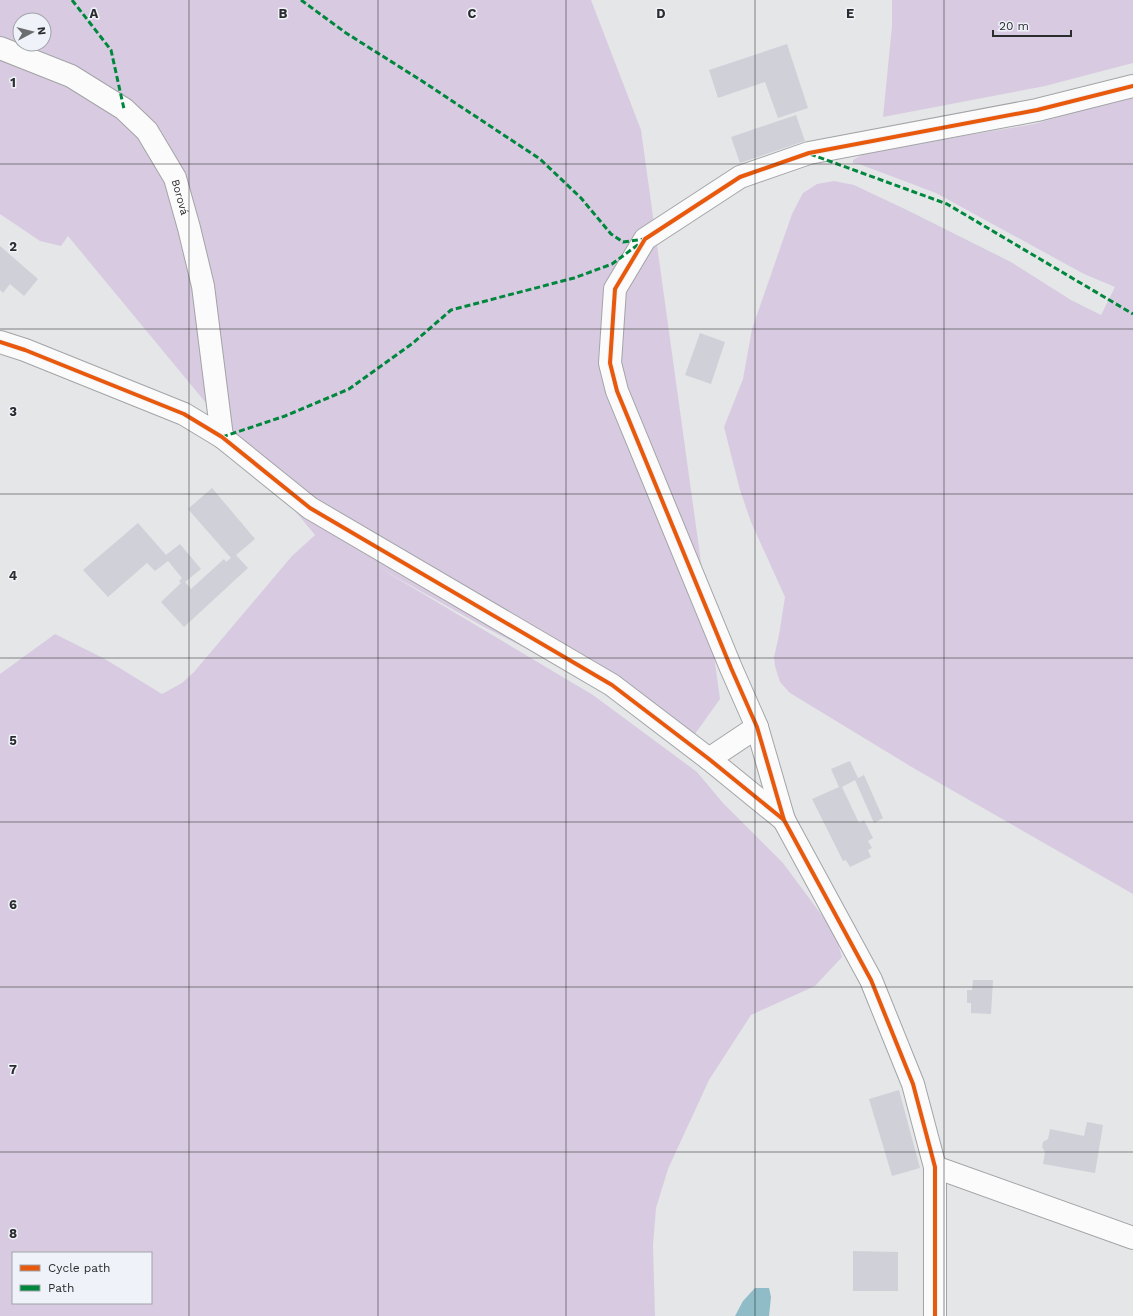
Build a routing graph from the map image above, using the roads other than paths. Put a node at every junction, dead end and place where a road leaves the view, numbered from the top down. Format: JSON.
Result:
{"nodes":[{"id":1,"x":0,"y":48,"type":"edge"},
{"id":2,"x":1133,"y":86,"type":"edge"},
{"id":3,"x":0,"y":342,"type":"edge"},
{"id":4,"x":222,"y":437,"type":"junction"},
{"id":5,"x":758,"y":727,"type":"junction"},
{"id":6,"x":709,"y":759,"type":"junction"},
{"id":7,"x":784,"y":820,"type":"junction"},
{"id":8,"x":935,"y":1167,"type":"junction"},
{"id":9,"x":1133,"y":1238,"type":"edge"},
{"id":10,"x":936,"y":1316,"type":"edge"}],
"edges":[{"from":1,"to":4,"type":"street","name":"Borová"},
{"from":2,"to":5,"type":"street"},
{"from":3,"to":4,"type":"street"},
{"from":4,"to":6,"type":"street"},
{"from":5,"to":6,"type":"street"},
{"from":5,"to":7,"type":"street"},
{"from":6,"to":7,"type":"street"},
{"from":7,"to":8,"type":"street"},
{"from":8,"to":9,"type":"street"},
{"from":8,"to":10,"type":"street"}]}
